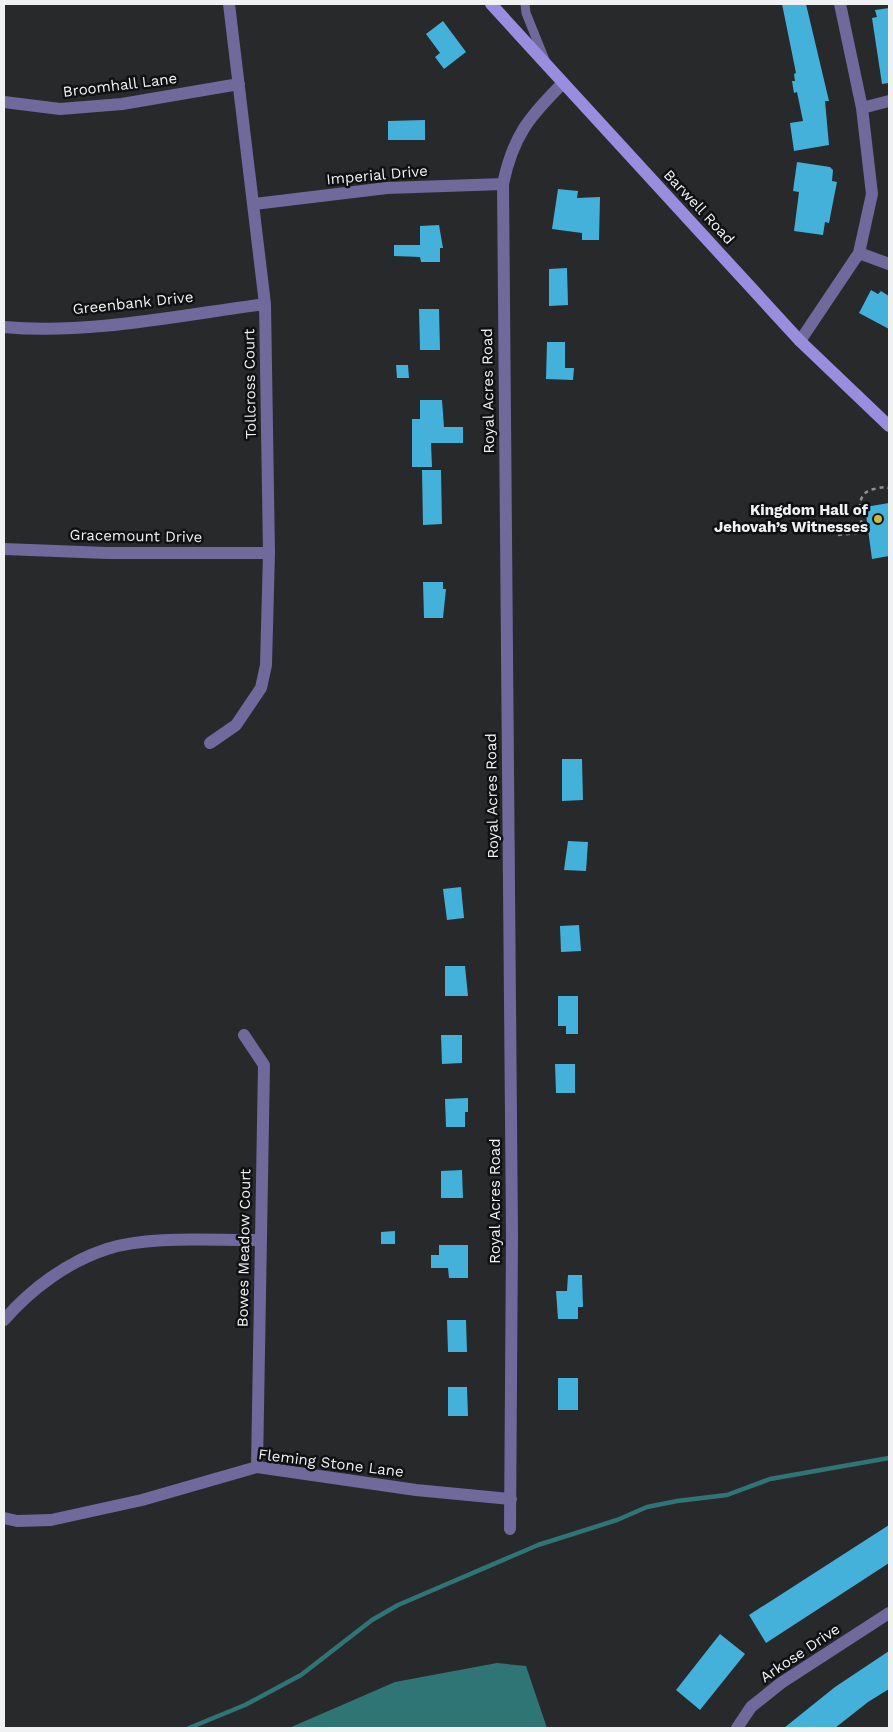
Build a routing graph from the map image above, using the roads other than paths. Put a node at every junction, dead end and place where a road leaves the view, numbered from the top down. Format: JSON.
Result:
{"nodes":[{"id":1,"x":228,"y":4,"type":"edge"},
{"id":2,"x":490,"y":4,"type":"edge"},
{"id":3,"x":525,"y":4,"type":"edge"},
{"id":4,"x":840,"y":4,"type":"edge"},
{"id":5,"x":546,"y":62,"type":"junction"},
{"id":6,"x":564,"y":83,"type":"junction"},
{"id":7,"x":239,"y":84,"type":"junction"},
{"id":8,"x":889,"y":101,"type":"edge"},
{"id":9,"x":4,"y":102,"type":"edge"},
{"id":10,"x":862,"y":108,"type":"junction"},
{"id":11,"x":502,"y":184,"type":"junction"},
{"id":12,"x":254,"y":204,"type":"junction"},
{"id":13,"x":859,"y":254,"type":"junction"},
{"id":14,"x":889,"y":264,"type":"edge"},
{"id":15,"x":265,"y":304,"type":"junction"},
{"id":16,"x":4,"y":326,"type":"edge"},
{"id":17,"x":800,"y":341,"type":"junction"},
{"id":18,"x":889,"y":426,"type":"edge"},
{"id":19,"x":4,"y":549,"type":"edge"},
{"id":20,"x":269,"y":553,"type":"junction"},
{"id":21,"x":210,"y":743,"type":"dead end"},
{"id":22,"x":244,"y":1035,"type":"dead end"},
{"id":23,"x":261,"y":1240,"type":"junction"},
{"id":24,"x":4,"y":1320,"type":"edge"},
{"id":25,"x":257,"y":1467,"type":"junction"},
{"id":26,"x":511,"y":1498,"type":"junction"},
{"id":27,"x":4,"y":1518,"type":"edge"},
{"id":28,"x":510,"y":1529,"type":"dead end"},
{"id":29,"x":889,"y":1613,"type":"edge"},
{"id":30,"x":737,"y":1728,"type":"edge"}],
"edges":[{"from":1,"to":7,"type":"street","name":"Tollcross Court"},
{"from":2,"to":5,"type":"street","name":"Barwell Road"},
{"from":3,"to":5,"type":"lane"},
{"from":4,"to":10,"type":"street"},
{"from":5,"to":6,"type":"street","name":"Barwell Road"},
{"from":6,"to":11,"type":"street","name":"Royal Acres Road"},
{"from":6,"to":17,"type":"street","name":"Barwell Road"},
{"from":7,"to":9,"type":"street","name":"Broomhall Lane"},
{"from":7,"to":12,"type":"street","name":"Tollcross Court"},
{"from":8,"to":10,"type":"street"},
{"from":10,"to":13,"type":"street"},
{"from":11,"to":12,"type":"street","name":"Imperial Drive"},
{"from":11,"to":26,"type":"street","name":"Royal Acres Road"},
{"from":12,"to":15,"type":"street","name":"Tollcross Court"},
{"from":13,"to":14,"type":"street"},
{"from":13,"to":17,"type":"street"},
{"from":15,"to":16,"type":"street","name":"Greenbank Drive"},
{"from":15,"to":20,"type":"street","name":"Tollcross Court"},
{"from":17,"to":18,"type":"street","name":"Barwell Road"},
{"from":19,"to":20,"type":"street","name":"Gracemount Drive"},
{"from":20,"to":21,"type":"street","name":"Tollcross Court"},
{"from":22,"to":23,"type":"street","name":"Bowes Meadow Court"},
{"from":23,"to":24,"type":"street"},
{"from":23,"to":25,"type":"street","name":"Bowes Meadow Court"},
{"from":25,"to":26,"type":"street","name":"Fleming Stone Lane"},
{"from":25,"to":27,"type":"street","name":"Fleming Stone Lane"},
{"from":26,"to":28,"type":"street","name":"Royal Acres Road"},
{"from":29,"to":30,"type":"street","name":"Arkose Drive"}]}
